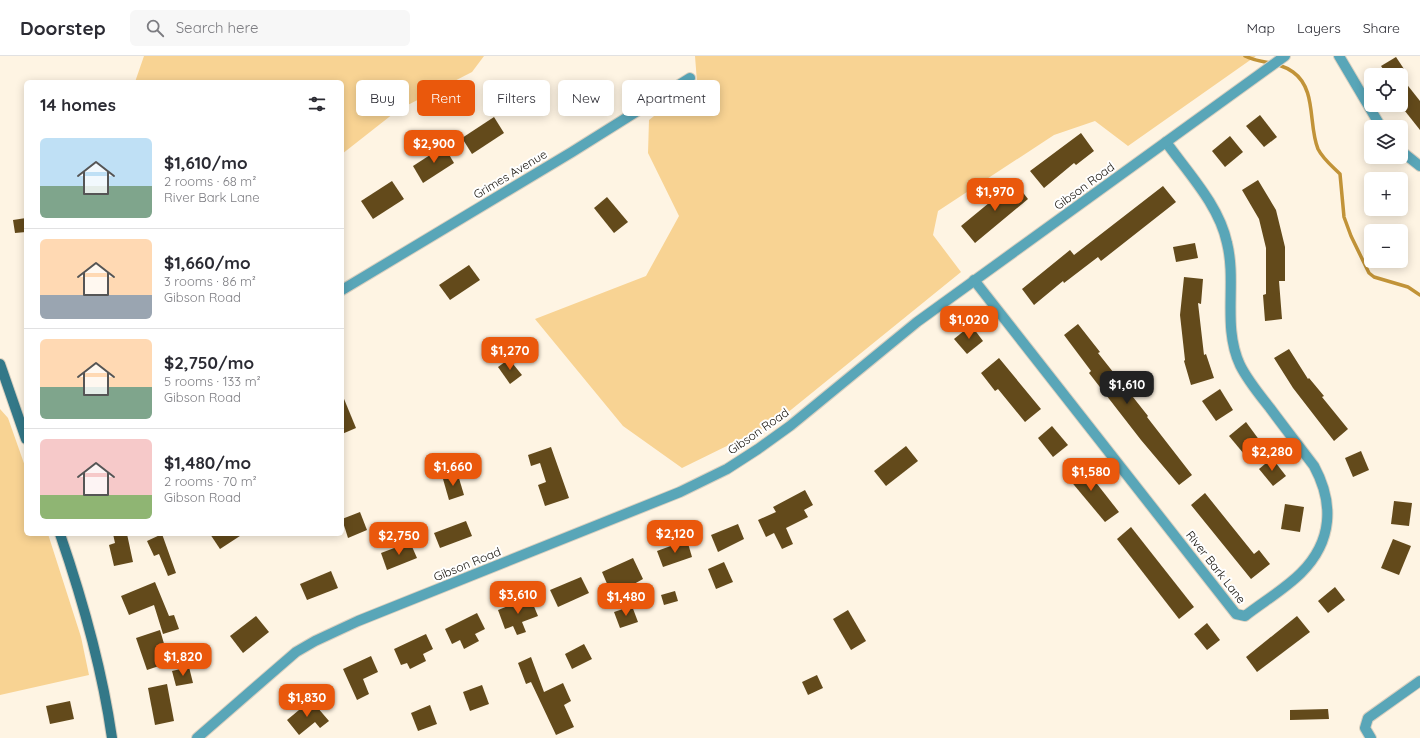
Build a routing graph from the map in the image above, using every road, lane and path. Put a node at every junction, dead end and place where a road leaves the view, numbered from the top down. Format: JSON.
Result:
{"nodes":[{"id":1,"x":1286,"y":56,"type":"edge"},
{"id":2,"x":1339,"y":56,"type":"edge"},
{"id":3,"x":690,"y":78,"type":"dead end"},
{"id":4,"x":1377,"y":120,"type":"edge"},
{"id":5,"x":1166,"y":142,"type":"junction"},
{"id":6,"x":1408,"y":157,"type":"edge"},
{"id":7,"x":1420,"y":166,"type":"edge"},
{"id":8,"x":974,"y":280,"type":"junction"},
{"id":9,"x":344,"y":289,"type":"edge"},
{"id":10,"x":0,"y":364,"type":"edge"},
{"id":11,"x":2,"y":378,"type":"edge"},
{"id":12,"x":24,"y":434,"type":"edge"},
{"id":13,"x":61,"y":536,"type":"edge"},
{"id":14,"x":1420,"y":681,"type":"edge"},
{"id":15,"x":112,"y":738,"type":"edge"},
{"id":16,"x":197,"y":738,"type":"edge"},
{"id":17,"x":1372,"y":738,"type":"edge"}],
"edges":[{"from":1,"to":5,"type":"street","name":"Gibson Road"},
{"from":2,"to":4,"type":"street"},
{"from":3,"to":9,"type":"street","name":"Grimes Avenue"},
{"from":5,"to":8,"type":"street","name":"Gibson Road"},
{"from":5,"to":8,"type":"street","name":"River Bark Lane"},
{"from":6,"to":7,"type":"street"},
{"from":8,"to":16,"type":"street","name":"Gibson Road"},
{"from":10,"to":11,"type":"street"},
{"from":11,"to":12,"type":"street"},
{"from":13,"to":15,"type":"street"},
{"from":14,"to":17,"type":"street"}]}
